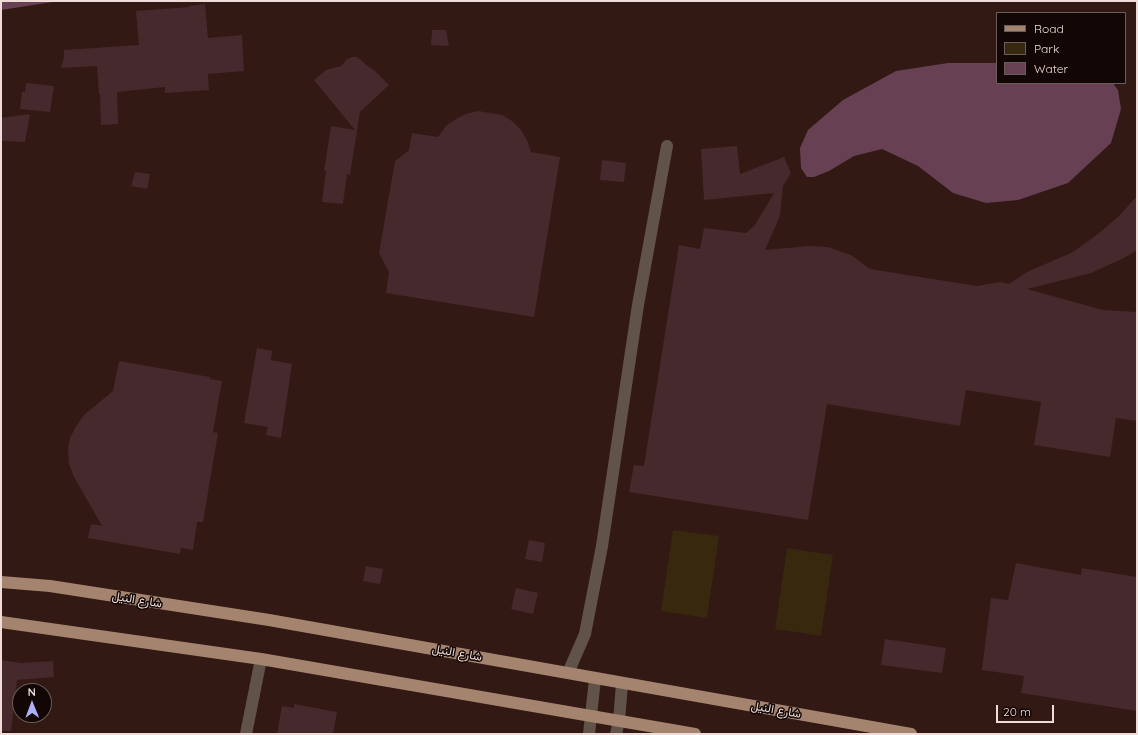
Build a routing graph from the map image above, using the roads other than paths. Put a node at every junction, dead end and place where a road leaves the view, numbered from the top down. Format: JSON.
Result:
{"nodes":[{"id":1,"x":668,"y":146,"type":"dead end"},
{"id":2,"x":1,"y":582,"type":"edge"},
{"id":3,"x":1,"y":622,"type":"edge"},
{"id":4,"x":261,"y":659,"type":"junction"},
{"id":5,"x":568,"y":673,"type":"junction"},
{"id":6,"x":594,"y":679,"type":"junction"},
{"id":7,"x":622,"y":684,"type":"junction"},
{"id":8,"x":590,"y":716,"type":"junction"},
{"id":9,"x":619,"y":721,"type":"junction"},
{"id":10,"x":246,"y":734,"type":"edge"},
{"id":11,"x":589,"y":734,"type":"edge"},
{"id":12,"x":616,"y":734,"type":"edge"},
{"id":13,"x":695,"y":734,"type":"edge"},
{"id":14,"x":911,"y":734,"type":"edge"}],
"edges":[{"from":1,"to":5,"type":"street"},
{"from":2,"to":5,"type":"main road","name":"شارع النيل"},
{"from":3,"to":4,"type":"main road"},
{"from":4,"to":8,"type":"main road"},
{"from":4,"to":10,"type":"street"},
{"from":5,"to":6,"type":"main road","name":"شارع النيل"},
{"from":6,"to":7,"type":"main road","name":"شارع النيل"},
{"from":6,"to":8,"type":"street"},
{"from":7,"to":9,"type":"street"},
{"from":7,"to":14,"type":"main road","name":"شارع النيل"},
{"from":8,"to":9,"type":"main road"},
{"from":8,"to":11,"type":"street"},
{"from":9,"to":12,"type":"street"},
{"from":9,"to":13,"type":"main road"}]}
